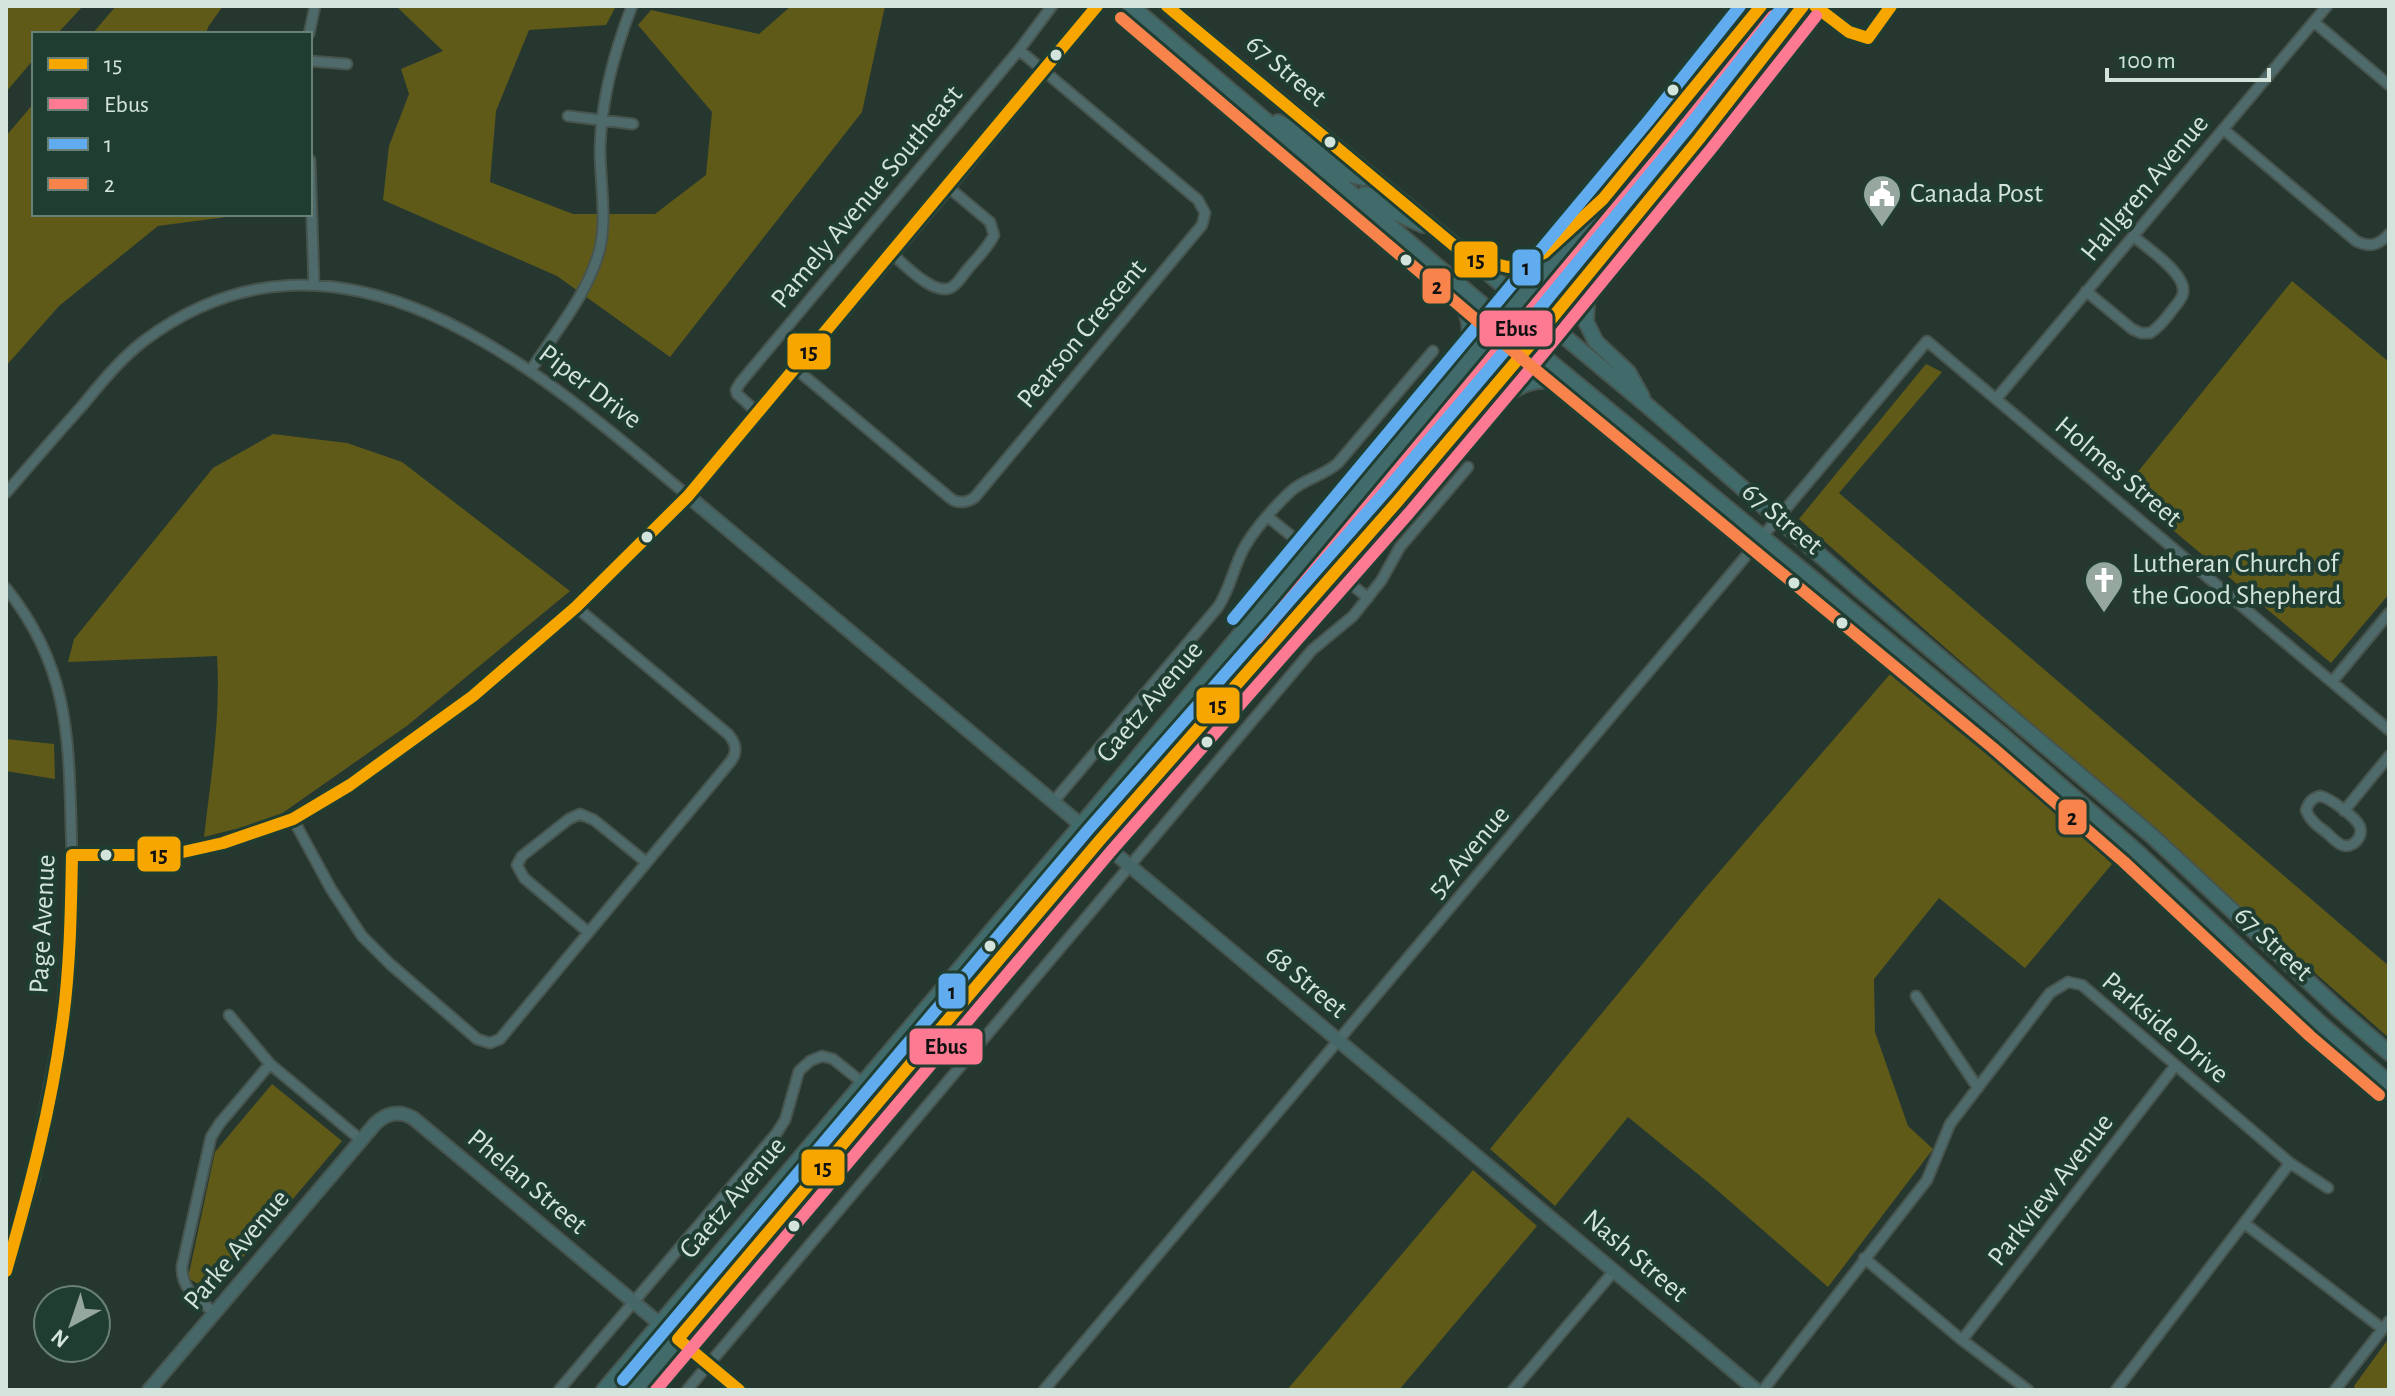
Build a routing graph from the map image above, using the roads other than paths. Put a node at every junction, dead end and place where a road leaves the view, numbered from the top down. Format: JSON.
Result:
{"nodes":[{"id":1,"x":315,"y":6,"type":"edge"},
{"id":2,"x":632,"y":6,"type":"edge"},
{"id":3,"x":1052,"y":6,"type":"edge"},
{"id":4,"x":1097,"y":6,"type":"edge"},
{"id":5,"x":1131,"y":6,"type":"edge"},
{"id":6,"x":1167,"y":6,"type":"edge"},
{"id":7,"x":1745,"y":6,"type":"edge"},
{"id":8,"x":1761,"y":6,"type":"edge"},
{"id":9,"x":1779,"y":6,"type":"edge"},
{"id":10,"x":1803,"y":6,"type":"edge"},
{"id":11,"x":2327,"y":6,"type":"edge"},
{"id":12,"x":2314,"y":22,"type":"junction"},
{"id":13,"x":309,"y":32,"type":"edge"},
{"id":14,"x":1731,"y":44,"type":"junction"},
{"id":15,"x":1019,"y":50,"type":"junction"},
{"id":16,"x":312,"y":61,"type":"edge"},
{"id":17,"x":347,"y":64,"type":"dead end"},
{"id":18,"x":1044,"y":71,"type":"junction"},
{"id":19,"x":2389,"y":85,"type":"edge"},
{"id":20,"x":1677,"y":111,"type":"junction"},
{"id":21,"x":1256,"y":112,"type":"junction"},
{"id":22,"x":568,"y":116,"type":"dead end"},
{"id":23,"x":602,"y":120,"type":"junction"},
{"id":24,"x":633,"y":124,"type":"dead end"},
{"id":25,"x":2223,"y":129,"type":"junction"},
{"id":26,"x":1699,"y":139,"type":"junction"},
{"id":27,"x":1370,"y":175,"type":"junction"},
{"id":28,"x":948,"y":187,"type":"junction"},
{"id":29,"x":1358,"y":199,"type":"junction"},
{"id":30,"x":1597,"y":206,"type":"junction"},
{"id":31,"x":312,"y":216,"type":"edge"},
{"id":32,"x":1435,"y":230,"type":"junction"},
{"id":33,"x":2389,"y":234,"type":"edge"},
{"id":34,"x":2133,"y":236,"type":"junction"},
{"id":35,"x":892,"y":254,"type":"junction"},
{"id":36,"x":1469,"y":258,"type":"junction"},
{"id":37,"x":1603,"y":258,"type":"junction"},
{"id":38,"x":1433,"y":262,"type":"junction"},
{"id":39,"x":314,"y":285,"type":"junction"},
{"id":40,"x":2086,"y":291,"type":"junction"},
{"id":41,"x":1520,"y":300,"type":"junction"},
{"id":42,"x":1543,"y":319,"type":"junction"},
{"id":43,"x":1503,"y":321,"type":"junction"},
{"id":44,"x":1515,"y":331,"type":"junction"},
{"id":45,"x":1927,"y":341,"type":"joint"},
{"id":46,"x":1530,"y":345,"type":"junction"},
{"id":47,"x":1433,"y":351,"type":"dead end"},
{"id":48,"x":1463,"y":367,"type":"junction"},
{"id":49,"x":796,"y":369,"type":"junction"},
{"id":50,"x":531,"y":370,"type":"junction"},
{"id":51,"x":1585,"y":390,"type":"junction"},
{"id":52,"x":1996,"y":399,"type":"junction"},
{"id":53,"x":1649,"y":407,"type":"junction"},
{"id":54,"x":759,"y":414,"type":"junction"},
{"id":55,"x":1450,"y":438,"type":"junction"},
{"id":56,"x":1468,"y":467,"type":"dead end"},
{"id":57,"x":6,"y":493,"type":"edge"},
{"id":58,"x":688,"y":496,"type":"junction"},
{"id":59,"x":1397,"y":502,"type":"junction"},
{"id":60,"x":1268,"y":517,"type":"junction"},
{"id":61,"x":1778,"y":518,"type":"junction"},
{"id":62,"x":1763,"y":536,"type":"junction"},
{"id":63,"x":1310,"y":551,"type":"junction"},
{"id":64,"x":1336,"y":572,"type":"junction"},
{"id":65,"x":6,"y":588,"type":"edge"},
{"id":66,"x":1368,"y":598,"type":"junction"},
{"id":67,"x":576,"y":607,"type":"junction"},
{"id":68,"x":2389,"y":613,"type":"edge"},
{"id":69,"x":2332,"y":682,"type":"junction"},
{"id":70,"x":2389,"y":730,"type":"edge"},
{"id":71,"x":2389,"y":756,"type":"edge"},
{"id":72,"x":1054,"y":801,"type":"junction"},
{"id":73,"x":2344,"y":811,"type":"junction"},
{"id":74,"x":293,"y":819,"type":"junction"},
{"id":75,"x":1082,"y":824,"type":"junction"},
{"id":76,"x":1100,"y":840,"type":"junction"},
{"id":77,"x":72,"y":855,"type":"junction"},
{"id":78,"x":646,"y":862,"type":"junction"},
{"id":79,"x":1131,"y":866,"type":"junction"},
{"id":80,"x":588,"y":932,"type":"junction"},
{"id":81,"x":1916,"y":996,"type":"dead end"},
{"id":82,"x":229,"y":1015,"type":"dead end"},
{"id":83,"x":1339,"y":1040,"type":"junction"},
{"id":84,"x":2389,"y":1053,"type":"edge"},
{"id":85,"x":270,"y":1064,"type":"junction"},
{"id":86,"x":2175,"y":1066,"type":"junction"},
{"id":87,"x":863,"y":1083,"type":"junction"},
{"id":88,"x":2389,"y":1083,"type":"edge"},
{"id":89,"x":1978,"y":1088,"type":"junction"},
{"id":90,"x":361,"y":1140,"type":"junction"},
{"id":91,"x":1482,"y":1160,"type":"joint"},
{"id":92,"x":2290,"y":1163,"type":"junction"},
{"id":93,"x":2328,"y":1188,"type":"dead end"},
{"id":94,"x":2244,"y":1223,"type":"junction"},
{"id":95,"x":1864,"y":1258,"type":"junction"},
{"id":96,"x":6,"y":1271,"type":"edge"},
{"id":97,"x":1614,"y":1271,"type":"junction"},
{"id":98,"x":633,"y":1301,"type":"junction"},
{"id":99,"x":215,"y":1313,"type":"junction"},
{"id":100,"x":660,"y":1324,"type":"junction"},
{"id":101,"x":2386,"y":1325,"type":"edge"},
{"id":102,"x":678,"y":1339,"type":"junction"},
{"id":103,"x":1962,"y":1340,"type":"junction"},
{"id":104,"x":709,"y":1365,"type":"junction"},
{"id":105,"x":149,"y":1390,"type":"edge"},
{"id":106,"x":559,"y":1390,"type":"edge"},
{"id":107,"x":604,"y":1390,"type":"edge"},
{"id":108,"x":635,"y":1390,"type":"edge"},
{"id":109,"x":687,"y":1390,"type":"edge"},
{"id":110,"x":739,"y":1390,"type":"edge"},
{"id":111,"x":1044,"y":1390,"type":"edge"},
{"id":112,"x":1514,"y":1390,"type":"edge"},
{"id":113,"x":1756,"y":1390,"type":"edge"},
{"id":114,"x":1763,"y":1390,"type":"edge"},
{"id":115,"x":2028,"y":1390,"type":"edge"},
{"id":116,"x":2116,"y":1390,"type":"edge"},
{"id":117,"x":2335,"y":1390,"type":"edge"}],
"edges":[{"from":1,"to":13,"type":"street"},
{"from":2,"to":23,"type":"street"},
{"from":3,"to":15,"type":"street","name":"Pamely Avenue Southeast"},
{"from":4,"to":18,"type":"street"},
{"from":5,"to":21,"type":"main road","name":"67 Street"},
{"from":6,"to":27,"type":"main road","name":"67 Street"},
{"from":7,"to":14,"type":"main road"},
{"from":8,"to":14,"type":"main road","name":"Gaetz Avenue"},
{"from":9,"to":26,"type":"main road"},
{"from":10,"to":26,"type":"main road"},
{"from":11,"to":12,"type":"street","name":"Hallgren Avenue"},
{"from":12,"to":19,"type":"street"},
{"from":12,"to":25,"type":"street","name":"Hallgren Avenue"},
{"from":14,"to":20,"type":"main road","name":"Gaetz Avenue"},
{"from":15,"to":18,"type":"street","name":"Pearson Crescent"},
{"from":15,"to":54,"type":"street","name":"Pamely Avenue Southeast"},
{"from":16,"to":17,"type":"street"},
{"from":18,"to":28,"type":"street"},
{"from":18,"to":49,"type":"street","name":"Pearson Crescent"},
{"from":20,"to":30,"type":"main road","name":"Gaetz Avenue"},
{"from":20,"to":42,"type":"main road"},
{"from":21,"to":27,"type":"main road"},
{"from":21,"to":29,"type":"main road","name":"67 Street"},
{"from":22,"to":23,"type":"street"},
{"from":23,"to":24,"type":"street"},
{"from":23,"to":50,"type":"street"},
{"from":25,"to":33,"type":"street"},
{"from":25,"to":34,"type":"street","name":"Hallgren Avenue"},
{"from":26,"to":37,"type":"main road"},
{"from":27,"to":32,"type":"main road","name":"67 Street"},
{"from":28,"to":35,"type":"street"},
{"from":28,"to":35,"type":"street"},
{"from":29,"to":32,"type":"main road"},
{"from":29,"to":38,"type":"main road","name":"67 Street"},
{"from":30,"to":36,"type":"main road"},
{"from":30,"to":41,"type":"main road","name":"Gaetz Avenue"},
{"from":31,"to":39,"type":"street"},
{"from":32,"to":36,"type":"main road","name":"67 Street"},
{"from":34,"to":40,"type":"street","name":"Hallgren Avenue"},
{"from":34,"to":40,"type":"street"},
{"from":35,"to":49,"type":"street"},
{"from":36,"to":41,"type":"main road","name":"67 Street"},
{"from":37,"to":42,"type":"main road"},
{"from":37,"to":53,"type":"main road"},
{"from":38,"to":43,"type":"main road","name":"67 Street"},
{"from":38,"to":48,"type":"main road"},
{"from":39,"to":50,"type":"street","name":"Piper Drive"},
{"from":39,"to":57,"type":"street","name":"Piper Drive"},
{"from":40,"to":52,"type":"street","name":"Hallgren Avenue"},
{"from":41,"to":42,"type":"main road","name":"67 Street"},
{"from":41,"to":43,"type":"main road","name":"Gaetz Avenue"},
{"from":41,"to":44,"type":"main road"},
{"from":42,"to":46,"type":"main road"},
{"from":42,"to":53,"type":"main road","name":"67 Street"},
{"from":43,"to":44,"type":"main road","name":"67 Street"},
{"from":43,"to":48,"type":"main road","name":"Gaetz Avenue"},
{"from":44,"to":46,"type":"main road","name":"67 Street"},
{"from":44,"to":59,"type":"main road"},
{"from":45,"to":52,"type":"street","name":"Holmes Street"},
{"from":45,"to":61,"type":"street","name":"52 Avenue"},
{"from":46,"to":51,"type":"main road","name":"67 Street"},
{"from":46,"to":55,"type":"main road","name":"Gaetz Avenue"},
{"from":47,"to":60,"type":"street"},
{"from":48,"to":63,"type":"main road","name":"Gaetz Avenue"},
{"from":49,"to":54,"type":"street"},
{"from":50,"to":58,"type":"street","name":"Piper Drive"},
{"from":51,"to":55,"type":"main road"},
{"from":51,"to":62,"type":"main road","name":"67 Street"},
{"from":52,"to":69,"type":"street","name":"Holmes Street"},
{"from":53,"to":61,"type":"main road","name":"67 Street"},
{"from":54,"to":58,"type":"street"},
{"from":55,"to":59,"type":"main road","name":"Gaetz Avenue"},
{"from":56,"to":66,"type":"street"},
{"from":58,"to":67,"type":"street"},
{"from":58,"to":72,"type":"street","name":"Piper Drive"},
{"from":59,"to":64,"type":"main road","name":"Gaetz Avenue"},
{"from":60,"to":63,"type":"street"},
{"from":60,"to":72,"type":"street"},
{"from":61,"to":62,"type":"street","name":"52 Avenue"},
{"from":61,"to":84,"type":"main road","name":"67 Street"},
{"from":62,"to":83,"type":"street","name":"52 Avenue"},
{"from":62,"to":88,"type":"main road","name":"67 Street"},
{"from":63,"to":75,"type":"main road","name":"Gaetz Avenue"},
{"from":64,"to":66,"type":"street"},
{"from":64,"to":76,"type":"main road","name":"Gaetz Avenue"},
{"from":65,"to":77,"type":"street","name":"Page Avenue"},
{"from":66,"to":79,"type":"street"},
{"from":67,"to":74,"type":"street"},
{"from":67,"to":78,"type":"street"},
{"from":68,"to":69,"type":"street"},
{"from":69,"to":70,"type":"street","name":"Holmes Street"},
{"from":71,"to":73,"type":"street"},
{"from":72,"to":75,"type":"street","name":"Piper Drive"},
{"from":73,"to":73,"type":"street"},
{"from":74,"to":77,"type":"street"},
{"from":74,"to":80,"type":"street"},
{"from":75,"to":76,"type":"street","name":"Piper Drive"},
{"from":75,"to":87,"type":"main road","name":"Gaetz Avenue"},
{"from":76,"to":79,"type":"street","name":"68 Street"},
{"from":76,"to":102,"type":"main road","name":"Gaetz Avenue"},
{"from":77,"to":96,"type":"street","name":"Page Avenue"},
{"from":78,"to":80,"type":"street"},
{"from":78,"to":80,"type":"street"},
{"from":79,"to":83,"type":"street","name":"68 Street"},
{"from":79,"to":104,"type":"street"},
{"from":81,"to":89,"type":"street"},
{"from":82,"to":85,"type":"street"},
{"from":83,"to":91,"type":"street","name":"68 Street"},
{"from":83,"to":111,"type":"street","name":"52 Avenue"},
{"from":85,"to":90,"type":"street"},
{"from":85,"to":99,"type":"street"},
{"from":86,"to":89,"type":"street","name":"Parkside Drive"},
{"from":86,"to":92,"type":"street","name":"Parkside Drive"},
{"from":86,"to":103,"type":"street","name":"Parkview Avenue"},
{"from":87,"to":98,"type":"street"},
{"from":87,"to":100,"type":"main road","name":"Gaetz Avenue"},
{"from":89,"to":95,"type":"street","name":"Parkside Drive"},
{"from":90,"to":98,"type":"street","name":"Phelan Street"},
{"from":90,"to":99,"type":"street","name":"Parke Avenue"},
{"from":91,"to":97,"type":"street","name":"Nash Street"},
{"from":92,"to":93,"type":"street","name":"Parkside Drive"},
{"from":92,"to":94,"type":"street"},
{"from":94,"to":101,"type":"street"},
{"from":94,"to":116,"type":"street"},
{"from":95,"to":103,"type":"street"},
{"from":95,"to":114,"type":"street","name":"Parkside Drive"},
{"from":97,"to":112,"type":"street"},
{"from":97,"to":113,"type":"street","name":"Nash Street"},
{"from":98,"to":100,"type":"street","name":"Phelan Street"},
{"from":98,"to":106,"type":"street"},
{"from":99,"to":105,"type":"street","name":"Parke Avenue"},
{"from":100,"to":102,"type":"street","name":"Phelan Street"},
{"from":100,"to":107,"type":"main road","name":"Gaetz Avenue"},
{"from":101,"to":117,"type":"street"},
{"from":102,"to":104,"type":"street","name":"Phelan Street"},
{"from":102,"to":108,"type":"main road","name":"Gaetz Avenue"},
{"from":103,"to":115,"type":"street"},
{"from":104,"to":109,"type":"street"},
{"from":104,"to":110,"type":"street","name":"Phelan Street"}]}
